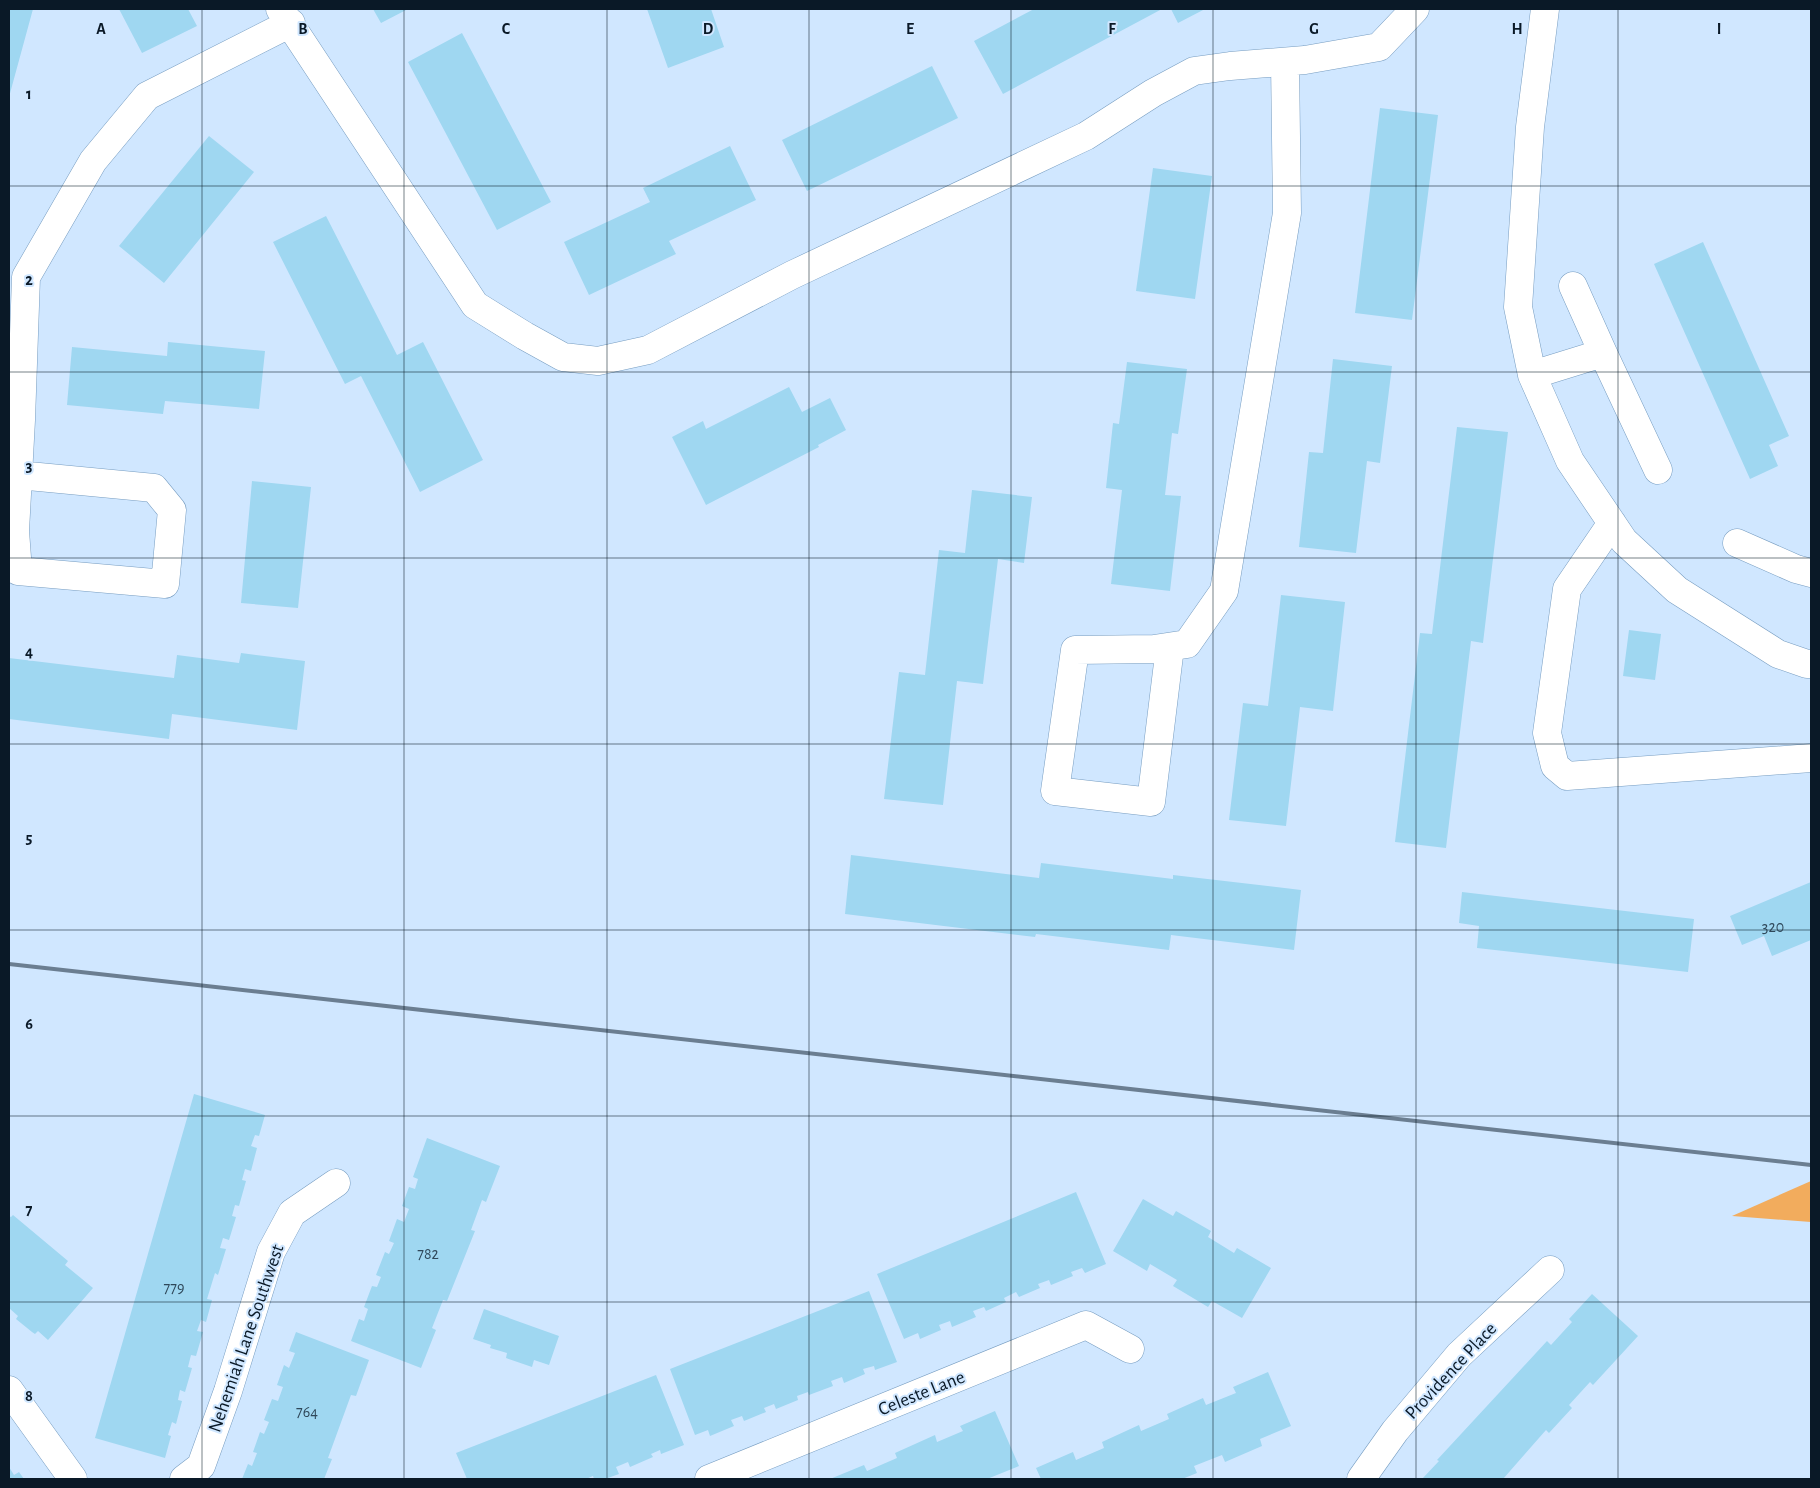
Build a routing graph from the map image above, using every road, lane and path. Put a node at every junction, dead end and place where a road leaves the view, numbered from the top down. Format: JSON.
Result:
{"nodes":[{"id":1,"x":1415,"y":9,"type":"edge"},
{"id":2,"x":1545,"y":9,"type":"edge"},
{"id":3,"x":286,"y":16,"type":"edge"},
{"id":4,"x":1285,"y":62,"type":"junction"},
{"id":5,"x":1573,"y":286,"type":"dead end"},
{"id":6,"x":1603,"y":353,"type":"junction"},
{"id":7,"x":1532,"y":375,"type":"junction"},
{"id":8,"x":1658,"y":470,"type":"dead end"},
{"id":9,"x":18,"y":475,"type":"junction"},
{"id":10,"x":1612,"y":523,"type":"junction"},
{"id":11,"x":1737,"y":543,"type":"dead end"},
{"id":12,"x":1811,"y":573,"type":"edge"},
{"id":13,"x":1170,"y":647,"type":"junction"},
{"id":14,"x":1811,"y":664,"type":"edge"},
{"id":15,"x":1811,"y":758,"type":"edge"},
{"id":16,"x":336,"y":1183,"type":"dead end"},
{"id":17,"x":1550,"y":1270,"type":"dead end"},
{"id":18,"x":1130,"y":1349,"type":"dead end"},
{"id":19,"x":9,"y":1390,"type":"edge"},
{"id":20,"x":73,"y":1479,"type":"edge"},
{"id":21,"x":184,"y":1479,"type":"edge"},
{"id":22,"x":709,"y":1479,"type":"edge"},
{"id":23,"x":1361,"y":1479,"type":"edge"}],
"edges":[{"from":1,"to":4,"type":"street"},
{"from":2,"to":7,"type":"street"},
{"from":3,"to":4,"type":"street"},
{"from":3,"to":9,"type":"street"},
{"from":4,"to":13,"type":"street"},
{"from":5,"to":6,"type":"street"},
{"from":6,"to":7,"type":"street"},
{"from":6,"to":8,"type":"street"},
{"from":7,"to":10,"type":"street"},
{"from":9,"to":9,"type":"street"},
{"from":10,"to":14,"type":"street"},
{"from":10,"to":15,"type":"street"},
{"from":11,"to":12,"type":"street"},
{"from":13,"to":13,"type":"street"},
{"from":16,"to":21,"type":"street","name":"Nehemiah Lane Southwest"},
{"from":17,"to":23,"type":"street","name":"Providence Place"},
{"from":18,"to":22,"type":"street","name":"Celeste Lane"},
{"from":19,"to":20,"type":"street"}]}
